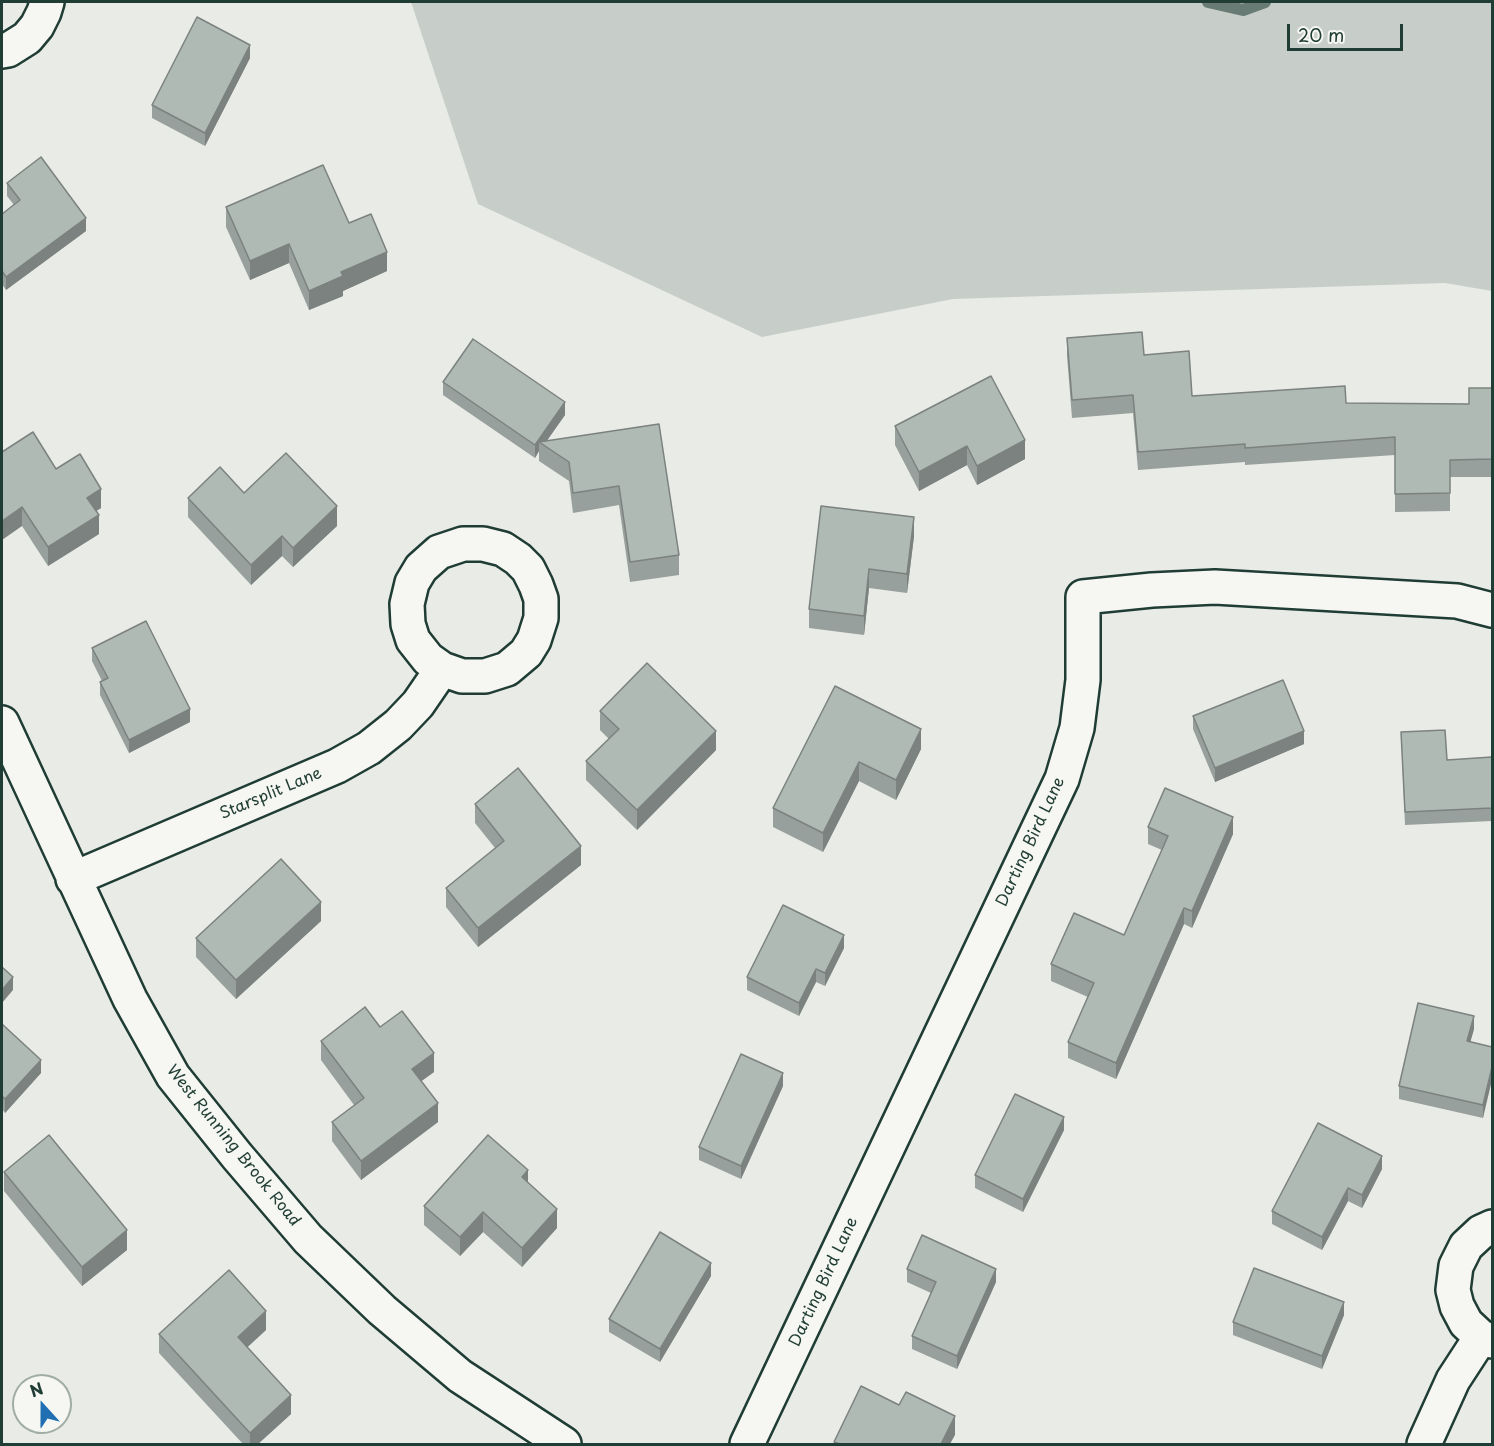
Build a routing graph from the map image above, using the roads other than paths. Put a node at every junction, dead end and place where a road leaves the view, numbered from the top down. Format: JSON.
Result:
{"nodes":[{"id":1,"x":47,"y":2,"type":"edge"},
{"id":2,"x":2,"y":51,"type":"edge"},
{"id":3,"x":1492,"y":610,"type":"edge"},
{"id":4,"x":442,"y":669,"type":"junction"},
{"id":5,"x":2,"y":723,"type":"edge"},
{"id":6,"x":73,"y":879,"type":"junction"},
{"id":7,"x":1492,"y":1227,"type":"edge"},
{"id":8,"x":1487,"y":1339,"type":"edge"},
{"id":9,"x":564,"y":1444,"type":"edge"},
{"id":10,"x":747,"y":1444,"type":"edge"},
{"id":11,"x":1424,"y":1444,"type":"edge"}],
"edges":[{"from":1,"to":2,"type":"street"},
{"from":3,"to":10,"type":"street","name":"Darting Bird Lane"},
{"from":4,"to":4,"type":"street"},
{"from":4,"to":6,"type":"street","name":"Starsplit Lane"},
{"from":5,"to":6,"type":"street","name":"West Running Brook Road"},
{"from":6,"to":9,"type":"street","name":"West Running Brook Road"},
{"from":7,"to":8,"type":"street"},
{"from":8,"to":11,"type":"street"}]}
